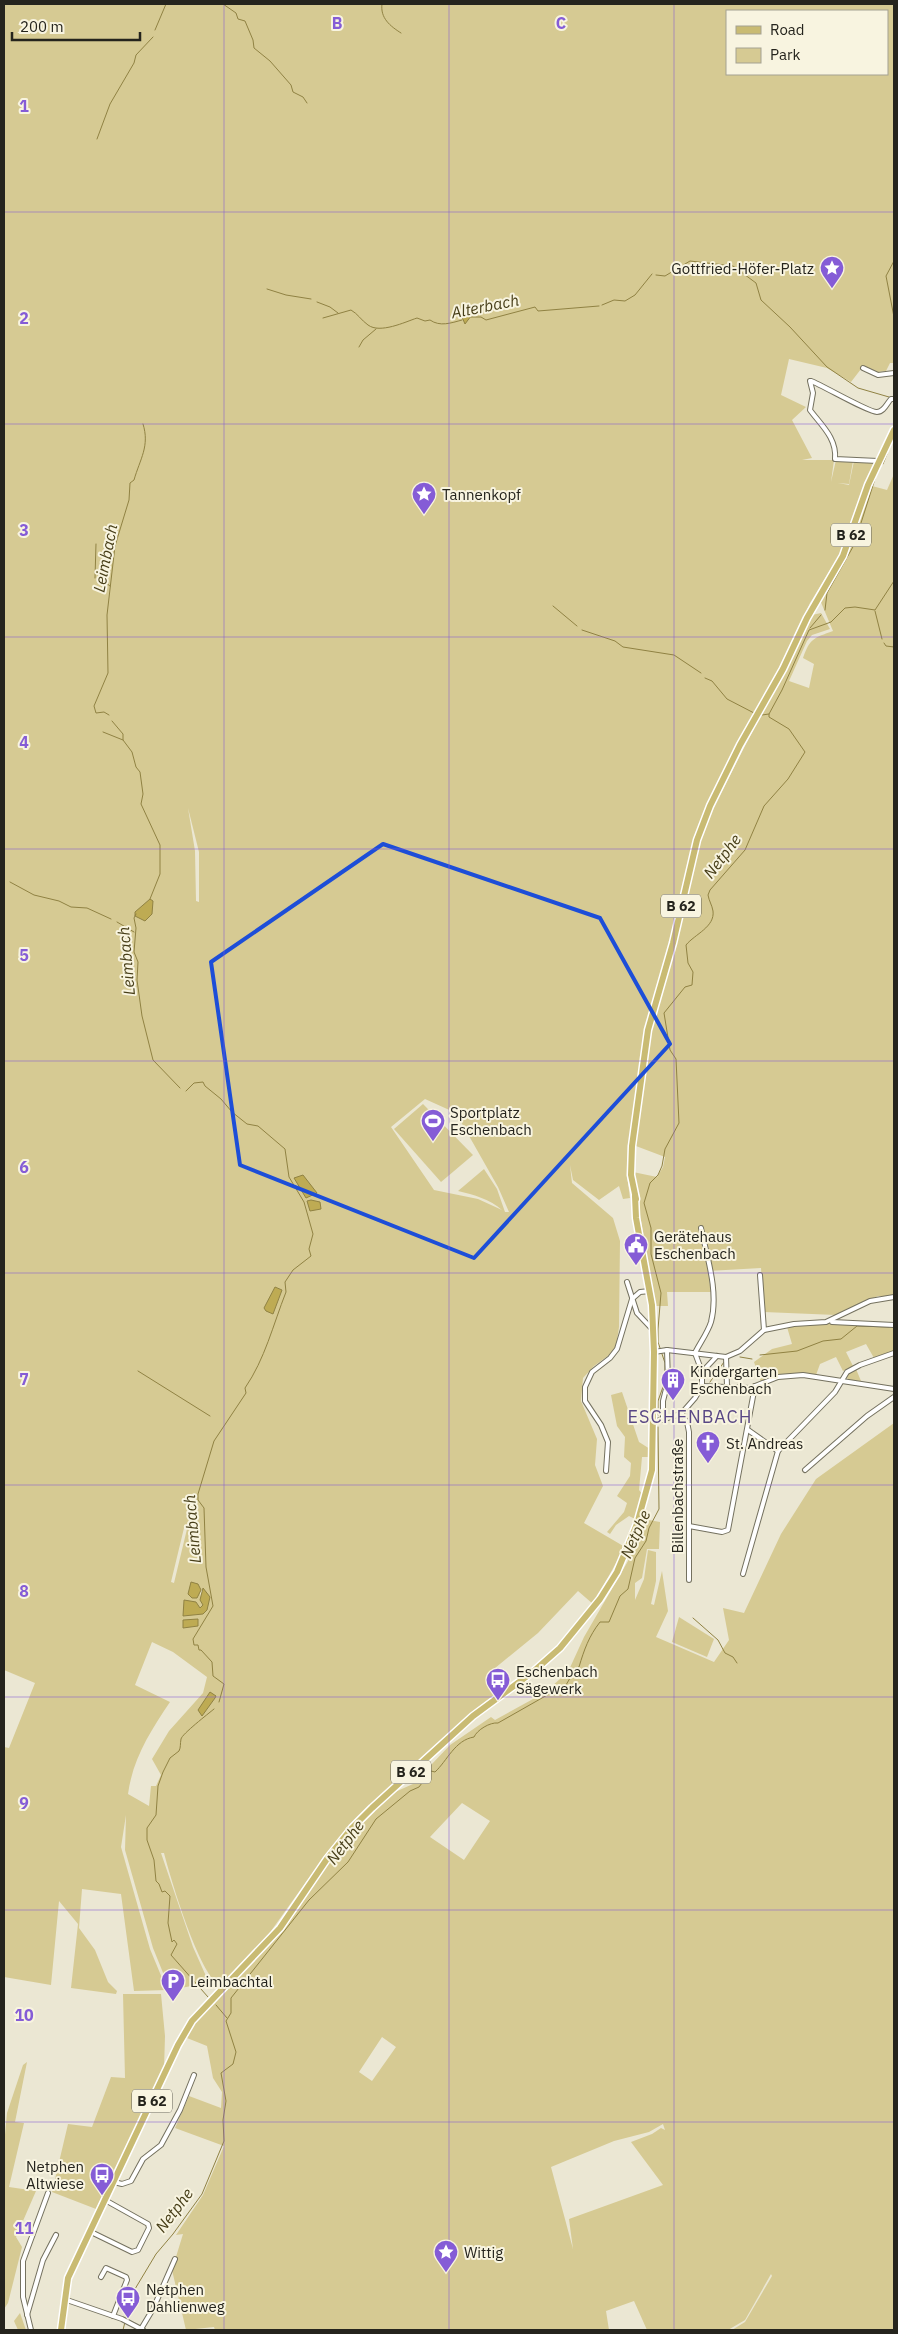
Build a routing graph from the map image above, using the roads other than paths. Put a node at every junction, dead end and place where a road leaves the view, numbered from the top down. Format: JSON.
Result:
{"nodes":[{"id":1,"x":863,"y":368,"type":"dead end"},
{"id":2,"x":894,"y":373,"type":"edge"},
{"id":3,"x":894,"y":399,"type":"edge"},
{"id":4,"x":894,"y":430,"type":"edge"},
{"id":5,"x":878,"y":461,"type":"junction"},
{"id":6,"x":701,"y":1228,"type":"dead end"},
{"id":7,"x":760,"y":1275,"type":"dead end"},
{"id":8,"x":628,"y":1282,"type":"dead end"},
{"id":9,"x":650,"y":1291,"type":"junction"},
{"id":10,"x":894,"y":1297,"type":"edge"},
{"id":11,"x":632,"y":1299,"type":"junction"},
{"id":12,"x":826,"y":1322,"type":"junction"},
{"id":13,"x":894,"y":1325,"type":"edge"},
{"id":14,"x":653,"y":1330,"type":"junction"},
{"id":15,"x":764,"y":1330,"type":"junction"},
{"id":16,"x":666,"y":1350,"type":"junction"},
{"id":17,"x":656,"y":1352,"type":"junction"},
{"id":18,"x":694,"y":1353,"type":"junction"},
{"id":19,"x":894,"y":1353,"type":"edge"},
{"id":20,"x":717,"y":1356,"type":"junction"},
{"id":21,"x":726,"y":1357,"type":"junction"},
{"id":22,"x":702,"y":1372,"type":"junction"},
{"id":23,"x":841,"y":1381,"type":"junction"},
{"id":24,"x":702,"y":1386,"type":"junction"},
{"id":25,"x":727,"y":1386,"type":"junction"},
{"id":26,"x":756,"y":1386,"type":"junction"},
{"id":27,"x":894,"y":1389,"type":"edge"},
{"id":28,"x":894,"y":1397,"type":"edge"},
{"id":29,"x":681,"y":1414,"type":"junction"},
{"id":30,"x":664,"y":1420,"type":"junction"},
{"id":31,"x":653,"y":1422,"type":"junction"},
{"id":32,"x":748,"y":1430,"type":"junction"},
{"id":33,"x":778,"y":1450,"type":"junction"},
{"id":34,"x":805,"y":1470,"type":"dead end"},
{"id":35,"x":606,"y":1471,"type":"dead end"},
{"id":36,"x":689,"y":1526,"type":"junction"},
{"id":37,"x":743,"y":1574,"type":"dead end"},
{"id":38,"x":689,"y":1580,"type":"dead end"},
{"id":39,"x":194,"y":2075,"type":"dead end"},
{"id":40,"x":114,"y":2182,"type":"junction"},
{"id":41,"x":48,"y":2193,"type":"dead end"},
{"id":42,"x":105,"y":2200,"type":"junction"},
{"id":43,"x":91,"y":2232,"type":"junction"},
{"id":44,"x":56,"y":2235,"type":"dead end"},
{"id":45,"x":175,"y":2259,"type":"dead end"},
{"id":46,"x":101,"y":2277,"type":"dead end"},
{"id":47,"x":64,"y":2299,"type":"junction"},
{"id":48,"x":27,"y":2315,"type":"junction"},
{"id":49,"x":113,"y":2316,"type":"junction"},
{"id":50,"x":31,"y":2330,"type":"edge"},
{"id":51,"x":61,"y":2330,"type":"edge"},
{"id":52,"x":142,"y":2330,"type":"edge"}],
"edges":[{"from":1,"to":2,"type":"street"},
{"from":3,"to":5,"type":"street"},
{"from":4,"to":5,"type":"main road","number":"B 62"},
{"from":5,"to":9,"type":"main road","number":"B 62"},
{"from":6,"to":18,"type":"street"},
{"from":7,"to":15,"type":"street"},
{"from":8,"to":11,"type":"street"},
{"from":9,"to":11,"type":"street"},
{"from":9,"to":14,"type":"main road","number":"B 62"},
{"from":10,"to":12,"type":"street"},
{"from":11,"to":14,"type":"street"},
{"from":11,"to":35,"type":"street"},
{"from":12,"to":13,"type":"street"},
{"from":12,"to":15,"type":"street"},
{"from":14,"to":17,"type":"main road","number":"B 62"},
{"from":15,"to":21,"type":"street"},
{"from":16,"to":17,"type":"street"},
{"from":16,"to":18,"type":"street"},
{"from":16,"to":30,"type":"street"},
{"from":17,"to":31,"type":"main road","number":"B 62"},
{"from":18,"to":20,"type":"street"},
{"from":18,"to":22,"type":"street"},
{"from":19,"to":23,"type":"street"},
{"from":20,"to":21,"type":"street"},
{"from":20,"to":22,"type":"street"},
{"from":21,"to":25,"type":"street"},
{"from":22,"to":24,"type":"street"},
{"from":23,"to":26,"type":"street"},
{"from":23,"to":27,"type":"street"},
{"from":23,"to":33,"type":"street"},
{"from":24,"to":25,"type":"street"},
{"from":24,"to":29,"type":"street"},
{"from":25,"to":26,"type":"street"},
{"from":26,"to":32,"type":"street"},
{"from":28,"to":34,"type":"street"},
{"from":29,"to":30,"type":"street"},
{"from":29,"to":36,"type":"street","name":"Billenbachstraße"},
{"from":30,"to":31,"type":"street"},
{"from":31,"to":40,"type":"main road","number":"B 62"},
{"from":32,"to":33,"type":"street"},
{"from":32,"to":36,"type":"street"},
{"from":33,"to":37,"type":"street"},
{"from":36,"to":38,"type":"street","name":"Billenbachstraße"},
{"from":39,"to":40,"type":"street"},
{"from":40,"to":42,"type":"main road","number":"B 62"},
{"from":41,"to":48,"type":"street"},
{"from":42,"to":43,"type":"main road","number":"B 62"},
{"from":42,"to":43,"type":"street"},
{"from":43,"to":47,"type":"main road","number":"B 62"},
{"from":44,"to":48,"type":"street"},
{"from":45,"to":52,"type":"street"},
{"from":46,"to":49,"type":"street"},
{"from":47,"to":49,"type":"street"},
{"from":47,"to":51,"type":"main road","number":"B 62"},
{"from":48,"to":50,"type":"street"},
{"from":49,"to":52,"type":"street"}]}
